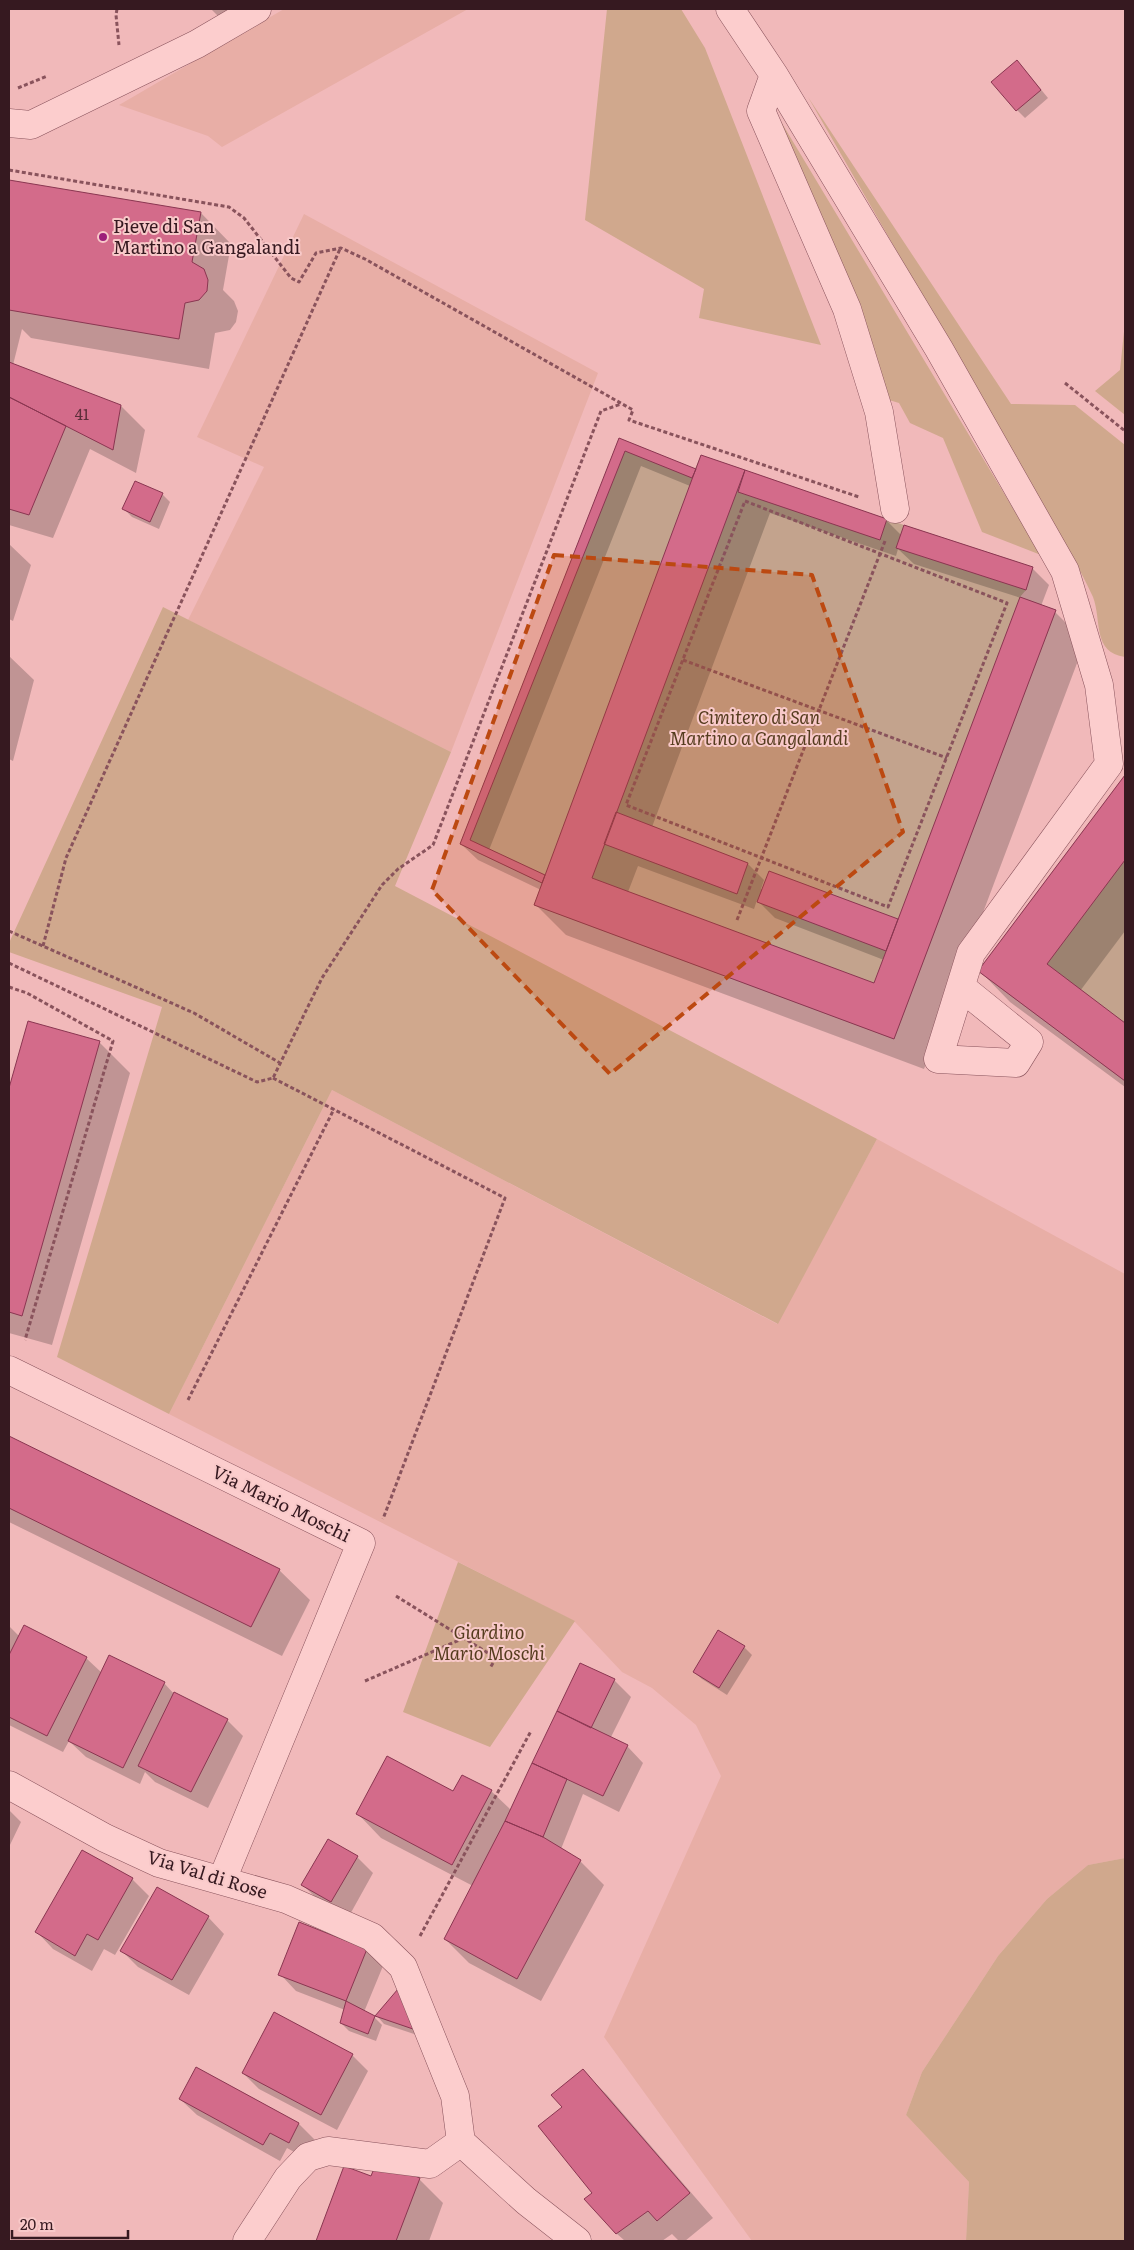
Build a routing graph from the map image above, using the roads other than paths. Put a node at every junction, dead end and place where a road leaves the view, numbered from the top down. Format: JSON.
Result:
{"nodes":[{"id":1,"x":257,"y":9,"type":"edge"},
{"id":2,"x":730,"y":9,"type":"edge"},
{"id":3,"x":774,"y":75,"type":"junction"},
{"id":4,"x":9,"y":123,"type":"edge"},
{"id":5,"x":895,"y":509,"type":"road end"},
{"id":6,"x":1125,"y":740,"type":"edge"},
{"id":7,"x":1109,"y":764,"type":"junction"},
{"id":8,"x":961,"y":987,"type":"dead end"},
{"id":9,"x":12,"y":1371,"type":"edge"},
{"id":10,"x":9,"y":1785,"type":"edge"},
{"id":11,"x":222,"y":1880,"type":"junction"},
{"id":12,"x":461,"y":2142,"type":"junction"},
{"id":13,"x":247,"y":2241,"type":"edge"},
{"id":14,"x":578,"y":2241,"type":"edge"}],
"edges":[{"from":1,"to":4,"type":"street"},
{"from":2,"to":3,"type":"street"},
{"from":3,"to":5,"type":"street"},
{"from":3,"to":7,"type":"street"},
{"from":6,"to":7,"type":"street"},
{"from":7,"to":8,"type":"street"},
{"from":9,"to":11,"type":"street","name":"Via Mario Moschi"},
{"from":10,"to":11,"type":"street","name":"Via Val di Rose"},
{"from":11,"to":12,"type":"street","name":"Via Val di Rose"},
{"from":12,"to":13,"type":"street"},
{"from":12,"to":14,"type":"street"}]}
